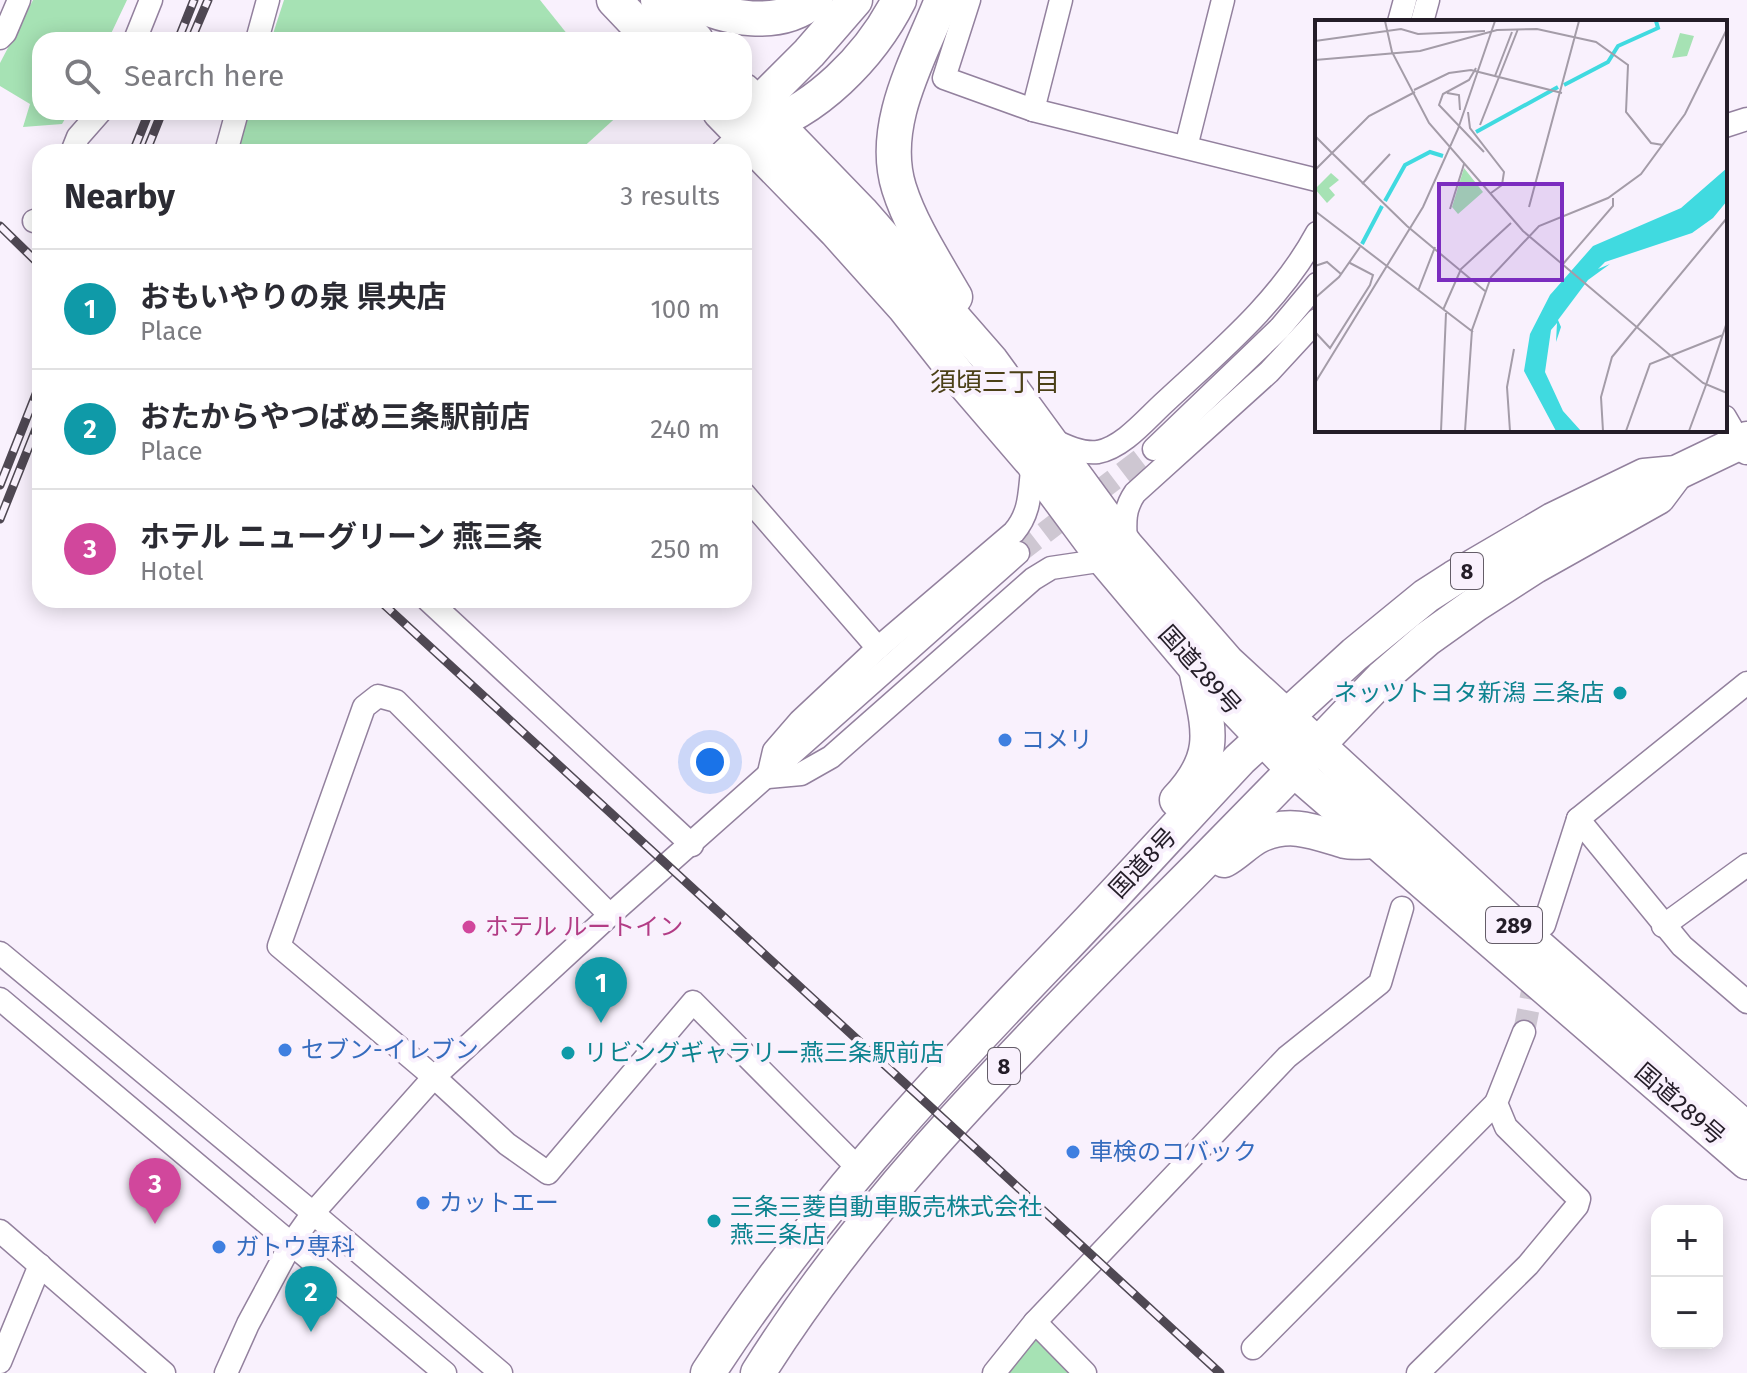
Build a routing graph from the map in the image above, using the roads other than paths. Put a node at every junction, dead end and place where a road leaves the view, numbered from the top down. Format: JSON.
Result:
{"nodes":[{"id":1,"x":19,"y":0,"type":"edge"},
{"id":2,"x":151,"y":0,"type":"edge"},
{"id":3,"x":268,"y":0,"type":"edge"},
{"id":4,"x":614,"y":0,"type":"edge"},
{"id":5,"x":658,"y":0,"type":"edge"},
{"id":6,"x":688,"y":0,"type":"edge"},
{"id":7,"x":815,"y":0,"type":"edge"},
{"id":8,"x":855,"y":0,"type":"edge"},
{"id":9,"x":899,"y":0,"type":"edge"},
{"id":10,"x":942,"y":0,"type":"edge"},
{"id":11,"x":969,"y":0,"type":"edge"},
{"id":12,"x":1061,"y":0,"type":"edge"},
{"id":13,"x":1223,"y":0,"type":"edge"},
{"id":14,"x":1405,"y":0,"type":"edge"},
{"id":15,"x":1428,"y":0,"type":"edge"},
{"id":16,"x":1400,"y":20,"type":"edge"},
{"id":17,"x":1423,"y":20,"type":"edge"},
{"id":18,"x":138,"y":32,"type":"edge"},
{"id":19,"x":259,"y":32,"type":"edge"},
{"id":20,"x":644,"y":32,"type":"edge"},
{"id":21,"x":688,"y":32,"type":"edge"},
{"id":22,"x":0,"y":38,"type":"edge"},
{"id":23,"x":1033,"y":110,"type":"junction"},
{"id":24,"x":752,"y":111,"type":"edge"},
{"id":25,"x":752,"y":117,"type":"edge"},
{"id":26,"x":1747,"y":119,"type":"edge"},
{"id":27,"x":93,"y":120,"type":"edge"},
{"id":28,"x":235,"y":120,"type":"edge"},
{"id":29,"x":743,"y":120,"type":"edge"},
{"id":30,"x":1727,"y":125,"type":"edge"},
{"id":31,"x":75,"y":144,"type":"edge"},
{"id":32,"x":228,"y":144,"type":"edge"},
{"id":33,"x":1186,"y":147,"type":"junction"},
{"id":34,"x":1315,"y":179,"type":"edge"},
{"id":35,"x":1315,"y":236,"type":"edge"},
{"id":36,"x":1315,"y":272,"type":"edge"},
{"id":37,"x":1315,"y":286,"type":"edge"},
{"id":38,"x":1315,"y":322,"type":"edge"},
{"id":39,"x":1280,"y":328,"type":"junction"},
{"id":40,"x":991,"y":361,"type":"junction"},
{"id":41,"x":1740,"y":438,"type":"edge"},
{"id":42,"x":1154,"y":449,"type":"tunnel mouth"},
{"id":43,"x":1042,"y":451,"type":"junction"},
{"id":44,"x":1676,"y":473,"type":"junction"},
{"id":45,"x":752,"y":503,"type":"edge"},
{"id":46,"x":1018,"y":553,"type":"tunnel mouth"},
{"id":47,"x":1115,"y":553,"type":"junction"},
{"id":48,"x":437,"y":608,"type":"edge"},
{"id":49,"x":878,"y":648,"type":"junction"},
{"id":50,"x":1196,"y":668,"type":"junction"},
{"id":51,"x":1747,"y":683,"type":"edge"},
{"id":52,"x":1274,"y":727,"type":"junction"},
{"id":53,"x":1305,"y":757,"type":"junction"},
{"id":54,"x":768,"y":777,"type":"junction"},
{"id":55,"x":1578,"y":819,"type":"junction"},
{"id":56,"x":1376,"y":841,"type":"junction"},
{"id":57,"x":692,"y":845,"type":"junction"},
{"id":58,"x":1203,"y":861,"type":"junction"},
{"id":59,"x":1747,"y":865,"type":"edge"},
{"id":60,"x":1116,"y":892,"type":"junction"},
{"id":61,"x":1402,"y":908,"type":"dead end"},
{"id":62,"x":610,"y":915,"type":"junction"},
{"id":63,"x":1544,"y":925,"type":"dead end"},
{"id":64,"x":1663,"y":926,"type":"junction"},
{"id":65,"x":0,"y":953,"type":"edge"},
{"id":66,"x":0,"y":999,"type":"edge"},
{"id":67,"x":1747,"y":1002,"type":"edge"},
{"id":68,"x":1524,"y":1032,"type":"tunnel mouth"},
{"id":69,"x":434,"y":1077,"type":"junction"},
{"id":70,"x":1496,"y":1103,"type":"junction"},
{"id":71,"x":1747,"y":1130,"type":"edge"},
{"id":72,"x":1747,"y":1162,"type":"edge"},
{"id":73,"x":860,"y":1170,"type":"junction"},
{"id":74,"x":313,"y":1213,"type":"junction"},
{"id":75,"x":0,"y":1231,"type":"edge"},
{"id":76,"x":291,"y":1244,"type":"junction"},
{"id":77,"x":40,"y":1265,"type":"junction"},
{"id":78,"x":1035,"y":1322,"type":"junction"},
{"id":79,"x":1253,"y":1348,"type":"dead end"},
{"id":80,"x":0,"y":1362,"type":"edge"},
{"id":81,"x":164,"y":1373,"type":"edge"},
{"id":82,"x":226,"y":1373,"type":"edge"},
{"id":83,"x":445,"y":1373,"type":"edge"},
{"id":84,"x":501,"y":1373,"type":"edge"},
{"id":85,"x":708,"y":1373,"type":"edge"},
{"id":86,"x":758,"y":1373,"type":"edge"},
{"id":87,"x":994,"y":1373,"type":"edge"},
{"id":88,"x":1085,"y":1373,"type":"edge"},
{"id":89,"x":1418,"y":1373,"type":"edge"}],
"edges":[{"from":1,"to":22,"type":"street"},
{"from":2,"to":18,"type":"street"},
{"from":3,"to":19,"type":"street"},
{"from":4,"to":20,"type":"highway"},
{"from":5,"to":21,"type":"highway"},
{"from":6,"to":7,"type":"highway"},
{"from":8,"to":24,"type":"highway"},
{"from":9,"to":25,"type":"highway"},
{"from":10,"to":40,"type":"highway"},
{"from":11,"to":23,"type":"street"},
{"from":12,"to":23,"type":"street"},
{"from":13,"to":33,"type":"street"},
{"from":14,"to":16,"type":"street"},
{"from":15,"to":17,"type":"street"},
{"from":23,"to":33,"type":"street"},
{"from":26,"to":30,"type":"street"},
{"from":27,"to":31,"type":"street"},
{"from":28,"to":32,"type":"street"},
{"from":29,"to":40,"type":"highway","name":"国道289号","number":"289"},
{"from":29,"to":43,"type":"highway","name":"国道289号","number":"289"},
{"from":33,"to":34,"type":"street"},
{"from":35,"to":43,"type":"street"},
{"from":36,"to":39,"type":"street"},
{"from":37,"to":39,"type":"street"},
{"from":38,"to":47,"type":"street"},
{"from":39,"to":42,"type":"street"},
{"from":40,"to":43,"type":"highway","name":"国道289号","number":"289"},
{"from":41,"to":44,"type":"highway","name":"国道8号","number":"8"},
{"from":43,"to":47,"type":"highway","name":"国道289号","number":"289"},
{"from":43,"to":49,"type":"street"},
{"from":44,"to":52,"type":"highway","name":"国道8号","number":"8"},
{"from":44,"to":53,"type":"highway","name":"国道8号","number":"8"},
{"from":45,"to":49,"type":"street"},
{"from":46,"to":54,"type":"street"},
{"from":47,"to":50,"type":"highway","name":"国道289号","number":"289"},
{"from":47,"to":52,"type":"highway","name":"国道289号","number":"289"},
{"from":47,"to":54,"type":"street"},
{"from":48,"to":57,"type":"street"},
{"from":49,"to":54,"type":"street"},
{"from":50,"to":52,"type":"highway","name":"国道289号","number":"289"},
{"from":50,"to":60,"type":"highway"},
{"from":51,"to":55,"type":"street"},
{"from":52,"to":53,"type":"highway","name":"国道289号","number":"289"},
{"from":52,"to":60,"type":"highway","name":"国道8号","number":"8"},
{"from":53,"to":56,"type":"highway","name":"国道289号","number":"289"},
{"from":53,"to":58,"type":"highway","name":"国道8号","number":"8"},
{"from":53,"to":71,"type":"highway","name":"国道289号","number":"289"},
{"from":54,"to":57,"type":"street"},
{"from":55,"to":63,"type":"street"},
{"from":55,"to":64,"type":"street"},
{"from":56,"to":58,"type":"highway"},
{"from":56,"to":72,"type":"highway","name":"国道289号","number":"289"},
{"from":57,"to":62,"type":"street"},
{"from":58,"to":86,"type":"highway","name":"国道8号","number":"8"},
{"from":59,"to":64,"type":"street"},
{"from":60,"to":73,"type":"highway","name":"国道8号","number":"8"},
{"from":61,"to":78,"type":"street"},
{"from":62,"to":69,"type":"street"},
{"from":62,"to":69,"type":"street"},
{"from":64,"to":67,"type":"street"},
{"from":65,"to":74,"type":"street"},
{"from":66,"to":76,"type":"street"},
{"from":68,"to":70,"type":"street"},
{"from":69,"to":73,"type":"street"},
{"from":69,"to":74,"type":"street"},
{"from":70,"to":79,"type":"street"},
{"from":70,"to":89,"type":"street"},
{"from":73,"to":85,"type":"highway","name":"国道8号","number":"8"},
{"from":74,"to":76,"type":"street"},
{"from":74,"to":84,"type":"street"},
{"from":75,"to":77,"type":"street"},
{"from":76,"to":82,"type":"street"},
{"from":76,"to":83,"type":"street"},
{"from":77,"to":80,"type":"street"},
{"from":77,"to":81,"type":"street"},
{"from":78,"to":87,"type":"street"},
{"from":78,"to":88,"type":"street"}]}
